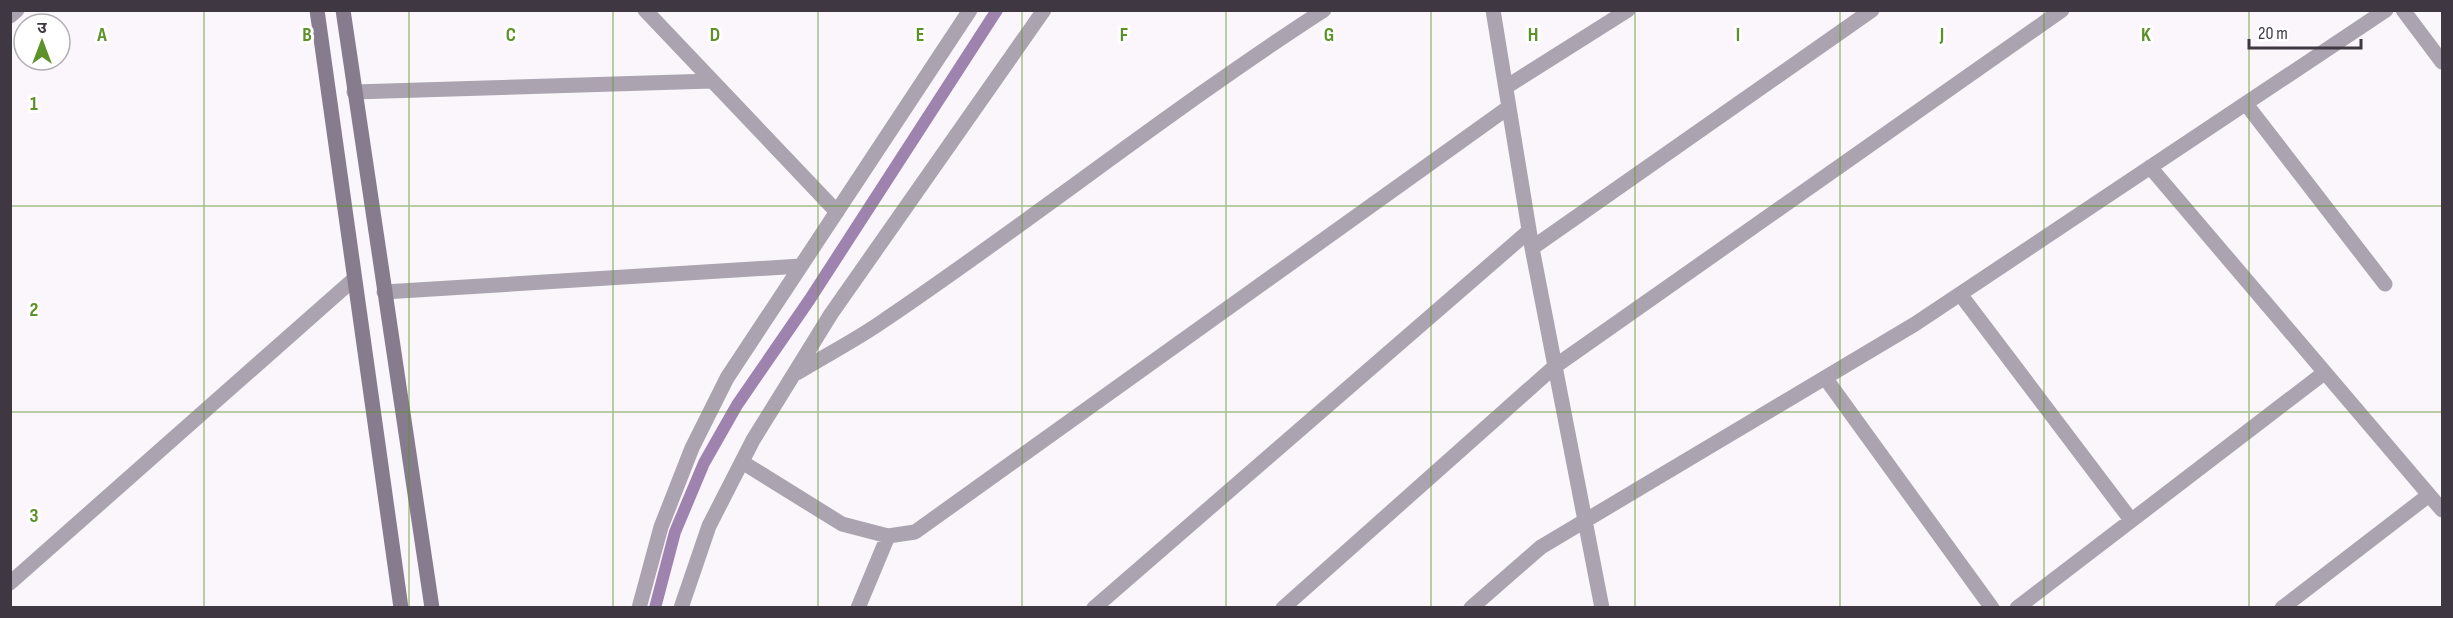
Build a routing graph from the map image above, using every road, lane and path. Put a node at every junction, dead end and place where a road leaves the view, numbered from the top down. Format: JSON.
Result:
{"nodes":[{"id":1,"x":17,"y":10,"type":"edge"},
{"id":2,"x":317,"y":10,"type":"edge"},
{"id":3,"x":343,"y":10,"type":"edge"},
{"id":4,"x":645,"y":10,"type":"edge"},
{"id":5,"x":970,"y":10,"type":"edge"},
{"id":6,"x":1044,"y":10,"type":"edge"},
{"id":7,"x":1324,"y":10,"type":"edge"},
{"id":8,"x":1628,"y":10,"type":"edge"},
{"id":9,"x":1872,"y":10,"type":"edge"},
{"id":10,"x":2062,"y":10,"type":"edge"},
{"id":11,"x":2386,"y":10,"type":"edge"},
{"id":12,"x":2403,"y":10,"type":"edge"},
{"id":13,"x":1496,"y":13,"type":"edge"},
{"id":14,"x":10,"y":16,"type":"edge"},
{"id":15,"x":2442,"y":62,"type":"edge"},
{"id":16,"x":712,"y":81,"type":"junction"},
{"id":17,"x":1506,"y":87,"type":"junction"},
{"id":18,"x":354,"y":92,"type":"junction"},
{"id":19,"x":2246,"y":104,"type":"junction"},
{"id":20,"x":1509,"y":107,"type":"junction"},
{"id":21,"x":2150,"y":167,"type":"junction"},
{"id":22,"x":837,"y":212,"type":"junction"},
{"id":23,"x":1529,"y":231,"type":"junction"},
{"id":24,"x":1532,"y":248,"type":"junction"},
{"id":25,"x":801,"y":266,"type":"junction"},
{"id":26,"x":354,"y":279,"type":"junction"},
{"id":27,"x":2385,"y":284,"type":"dead end"},
{"id":28,"x":384,"y":292,"type":"junction"},
{"id":29,"x":1960,"y":294,"type":"junction"},
{"id":30,"x":1554,"y":367,"type":"junction"},
{"id":31,"x":2324,"y":373,"type":"junction"},
{"id":32,"x":794,"y":374,"type":"junction"},
{"id":33,"x":1826,"y":379,"type":"junction"},
{"id":34,"x":742,"y":462,"type":"junction"},
{"id":35,"x":2429,"y":495,"type":"junction"},
{"id":36,"x":2442,"y":510,"type":"edge"},
{"id":37,"x":2131,"y":520,"type":"junction"},
{"id":38,"x":1584,"y":523,"type":"junction"},
{"id":39,"x":888,"y":536,"type":"junction"},
{"id":40,"x":10,"y":583,"type":"edge"},
{"id":41,"x":401,"y":608,"type":"edge"},
{"id":42,"x":432,"y":608,"type":"edge"},
{"id":43,"x":639,"y":608,"type":"edge"},
{"id":44,"x":681,"y":608,"type":"edge"},
{"id":45,"x":858,"y":608,"type":"edge"},
{"id":46,"x":1094,"y":608,"type":"edge"},
{"id":47,"x":1283,"y":608,"type":"edge"},
{"id":48,"x":1471,"y":608,"type":"edge"},
{"id":49,"x":1602,"y":608,"type":"edge"},
{"id":50,"x":1992,"y":608,"type":"edge"},
{"id":51,"x":2017,"y":608,"type":"edge"},
{"id":52,"x":2282,"y":608,"type":"edge"}],
"edges":[{"from":1,"to":14,"type":"street"},
{"from":2,"to":26,"type":"street"},
{"from":3,"to":18,"type":"street"},
{"from":4,"to":16,"type":"street"},
{"from":5,"to":22,"type":"street"},
{"from":6,"to":32,"type":"street"},
{"from":7,"to":32,"type":"street"},
{"from":8,"to":17,"type":"street"},
{"from":9,"to":24,"type":"street"},
{"from":10,"to":30,"type":"street"},
{"from":11,"to":19,"type":"street"},
{"from":12,"to":15,"type":"street"},
{"from":13,"to":17,"type":"street"},
{"from":16,"to":18,"type":"street"},
{"from":16,"to":22,"type":"street"},
{"from":17,"to":20,"type":"street"},
{"from":18,"to":28,"type":"street"},
{"from":19,"to":21,"type":"street"},
{"from":19,"to":27,"type":"street"},
{"from":20,"to":23,"type":"street"},
{"from":20,"to":39,"type":"street"},
{"from":21,"to":29,"type":"street"},
{"from":21,"to":31,"type":"street"},
{"from":22,"to":25,"type":"street"},
{"from":23,"to":24,"type":"street"},
{"from":23,"to":46,"type":"street"},
{"from":24,"to":30,"type":"street"},
{"from":25,"to":28,"type":"street"},
{"from":25,"to":43,"type":"street"},
{"from":26,"to":40,"type":"street"},
{"from":26,"to":41,"type":"street"},
{"from":28,"to":42,"type":"street"},
{"from":29,"to":33,"type":"street"},
{"from":29,"to":37,"type":"street"},
{"from":30,"to":38,"type":"street"},
{"from":30,"to":47,"type":"street"},
{"from":31,"to":35,"type":"street"},
{"from":31,"to":37,"type":"street"},
{"from":32,"to":34,"type":"street"},
{"from":33,"to":38,"type":"street"},
{"from":33,"to":50,"type":"street"},
{"from":34,"to":39,"type":"street"},
{"from":34,"to":44,"type":"street"},
{"from":35,"to":36,"type":"street"},
{"from":35,"to":52,"type":"street"},
{"from":37,"to":51,"type":"street"},
{"from":38,"to":48,"type":"street"},
{"from":38,"to":49,"type":"street"},
{"from":39,"to":45,"type":"street"}]}
